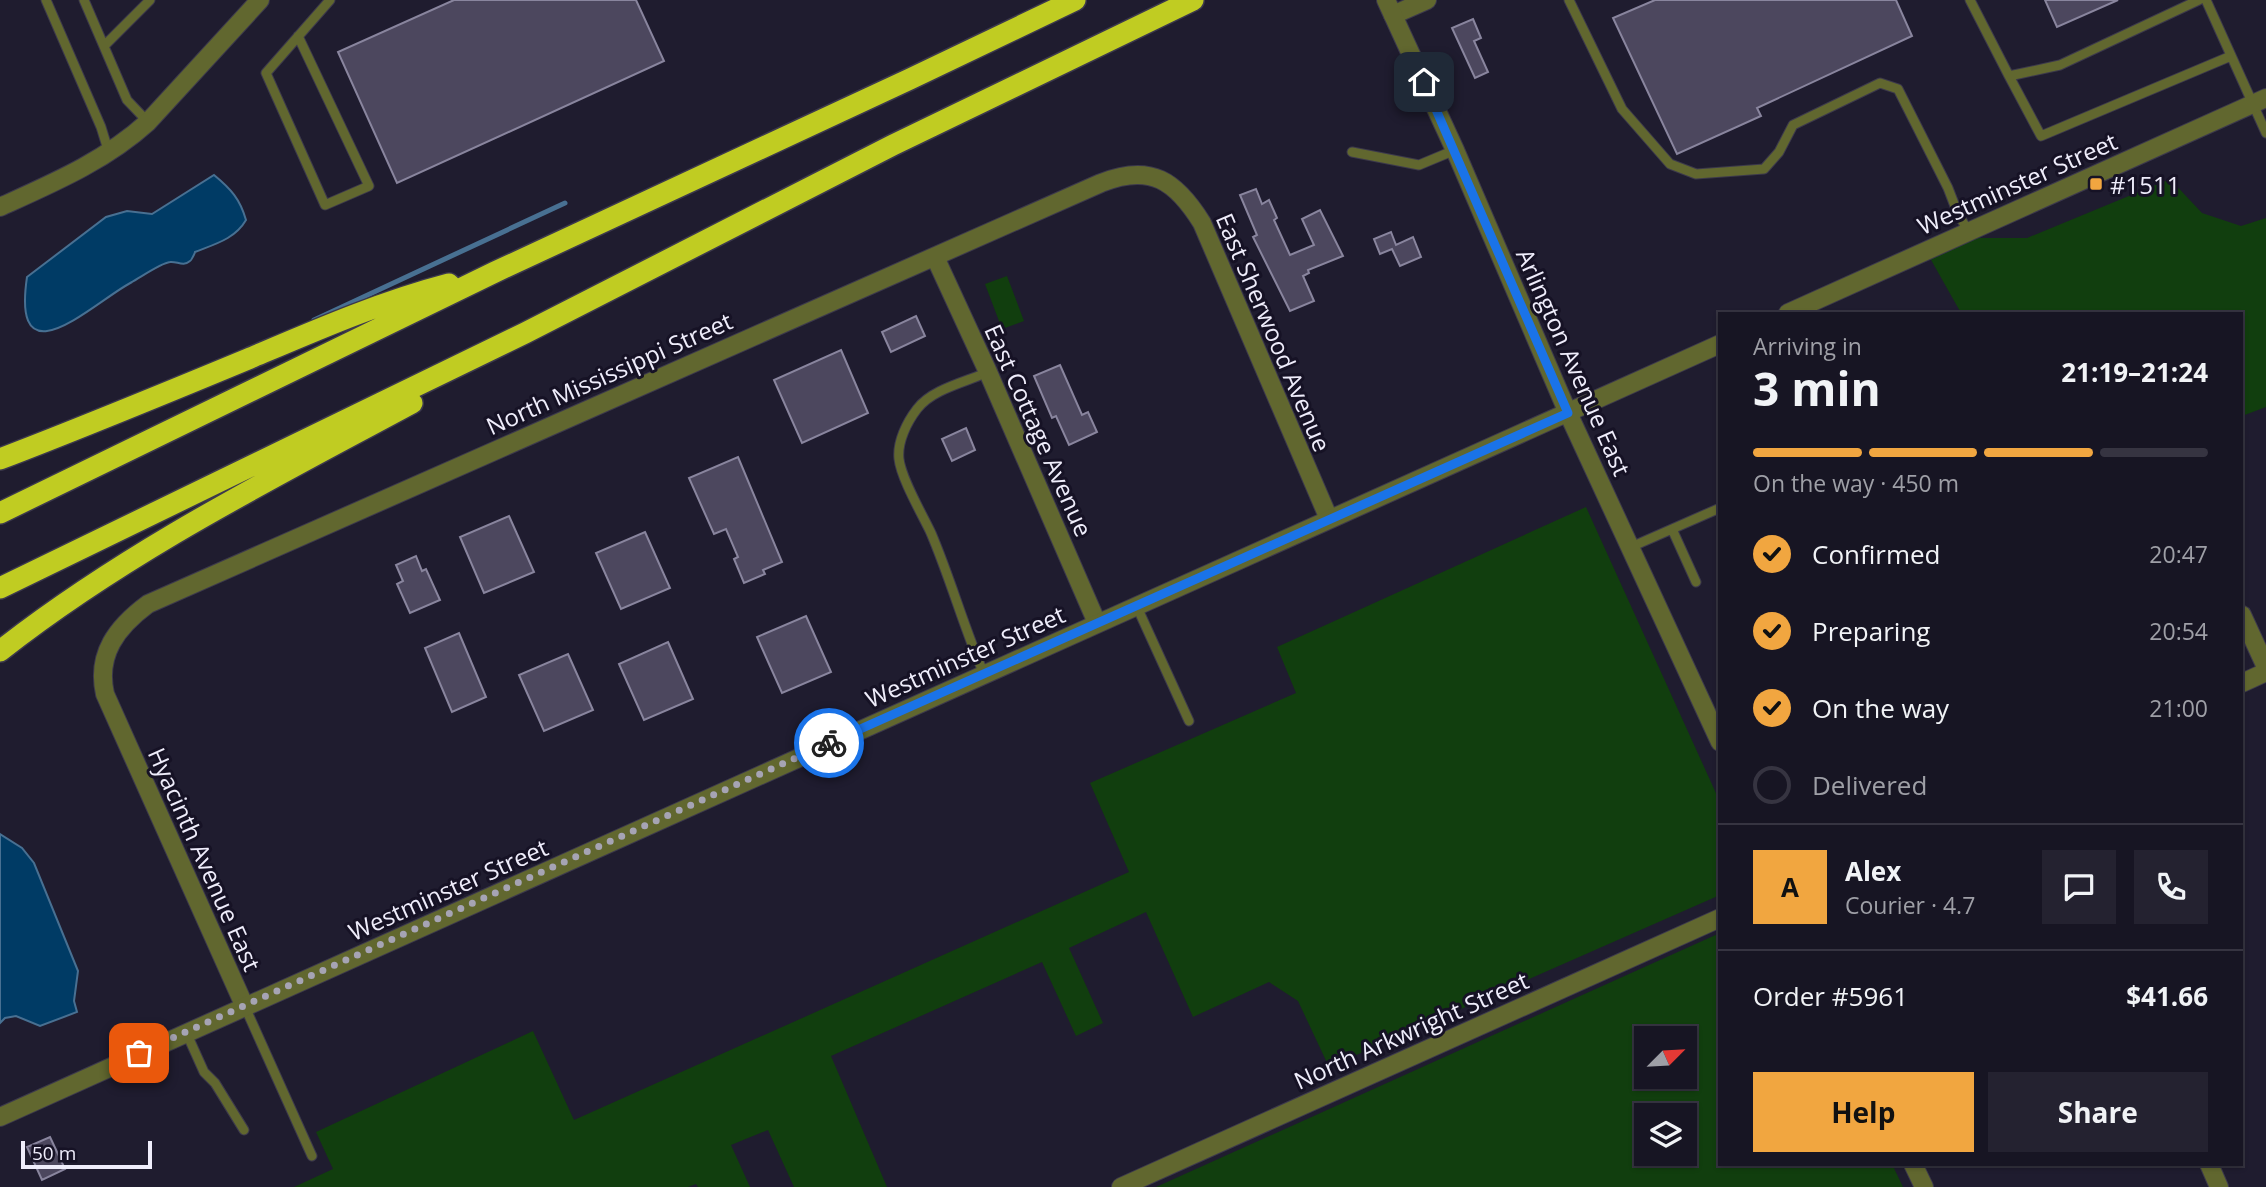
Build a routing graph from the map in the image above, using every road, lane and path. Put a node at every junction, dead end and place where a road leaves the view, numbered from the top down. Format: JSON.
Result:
{"nodes":[{"id":1,"x":46,"y":0,"type":"edge"},
{"id":2,"x":84,"y":0,"type":"edge"},
{"id":3,"x":150,"y":0,"type":"edge"},
{"id":4,"x":260,"y":0,"type":"edge"},
{"id":5,"x":330,"y":0,"type":"edge"},
{"id":6,"x":1075,"y":0,"type":"edge"},
{"id":7,"x":1193,"y":0,"type":"edge"},
{"id":8,"x":1427,"y":0,"type":"edge"},
{"id":9,"x":1569,"y":0,"type":"edge"},
{"id":10,"x":1970,"y":0,"type":"edge"},
{"id":11,"x":2199,"y":0,"type":"edge"},
{"id":12,"x":2206,"y":0,"type":"edge"},
{"id":13,"x":1390,"y":7,"type":"edge"},
{"id":14,"x":299,"y":36,"type":"junction"},
{"id":15,"x":104,"y":46,"type":"junction"},
{"id":16,"x":2231,"y":56,"type":"junction"},
{"id":17,"x":2009,"y":76,"type":"junction"},
{"id":18,"x":2259,"y":101,"type":"edge"},
{"id":19,"x":148,"y":122,"type":"junction"},
{"id":20,"x":2266,"y":133,"type":"edge"},
{"id":21,"x":1455,"y":150,"type":"junction"},
{"id":22,"x":1352,"y":152,"type":"dead end"},
{"id":23,"x":109,"y":153,"type":"junction"},
{"id":24,"x":1156,"y":178,"type":"joint"},
{"id":25,"x":0,"y":207,"type":"edge"},
{"id":26,"x":1969,"y":232,"type":"junction"},
{"id":27,"x":935,"y":257,"type":"junction"},
{"id":28,"x":495,"y":272,"type":"junction"},
{"id":29,"x":1790,"y":312,"type":"edge"},
{"id":30,"x":525,"y":333,"type":"junction"},
{"id":31,"x":1718,"y":345,"type":"edge"},
{"id":32,"x":988,"y":372,"type":"junction"},
{"id":33,"x":1568,"y":413,"type":"junction"},
{"id":34,"x":0,"y":459,"type":"edge"},
{"id":35,"x":1718,"y":509,"type":"edge"},
{"id":36,"x":0,"y":513,"type":"edge"},
{"id":37,"x":1329,"y":519,"type":"junction"},
{"id":38,"x":1672,"y":529,"type":"junction"},
{"id":39,"x":1630,"y":547,"type":"junction"},
{"id":40,"x":1696,"y":582,"type":"dead end"},
{"id":41,"x":0,"y":588,"type":"edge"},
{"id":42,"x":1137,"y":607,"type":"junction"},
{"id":43,"x":2243,"y":617,"type":"edge"},
{"id":44,"x":1097,"y":623,"type":"junction"},
{"id":45,"x":0,"y":651,"type":"edge"},
{"id":46,"x":104,"y":656,"type":"joint"},
{"id":47,"x":2266,"y":670,"type":"edge"},
{"id":48,"x":984,"y":674,"type":"junction"},
{"id":49,"x":2243,"y":682,"type":"edge"},
{"id":50,"x":1189,"y":721,"type":"dead end"},
{"id":51,"x":1718,"y":738,"type":"edge"},
{"id":52,"x":1718,"y":919,"type":"edge"},
{"id":53,"x":244,"y":1007,"type":"junction"},
{"id":54,"x":186,"y":1032,"type":"junction"},
{"id":55,"x":0,"y":1117,"type":"edge"},
{"id":56,"x":244,"y":1130,"type":"dead end"},
{"id":57,"x":312,"y":1156,"type":"dead end"},
{"id":58,"x":1914,"y":1166,"type":"edge"},
{"id":59,"x":2210,"y":1166,"type":"edge"},
{"id":60,"x":1121,"y":1187,"type":"edge"},
{"id":61,"x":1924,"y":1187,"type":"edge"},
{"id":62,"x":2220,"y":1187,"type":"edge"}],
"edges":[{"from":1,"to":23,"type":"lane"},
{"from":2,"to":15,"type":"lane"},
{"from":3,"to":15,"type":"lane"},
{"from":4,"to":19,"type":"street"},
{"from":5,"to":14,"type":"lane"},
{"from":6,"to":28,"type":"highway"},
{"from":7,"to":30,"type":"highway"},
{"from":8,"to":13,"type":"street"},
{"from":9,"to":26,"type":"lane"},
{"from":10,"to":17,"type":"lane"},
{"from":11,"to":17,"type":"lane"},
{"from":12,"to":16,"type":"lane"},
{"from":13,"to":21,"type":"street","name":"Arlington Avenue East"},
{"from":14,"to":14,"type":"lane"},
{"from":15,"to":19,"type":"lane"},
{"from":16,"to":17,"type":"lane"},
{"from":16,"to":18,"type":"lane"},
{"from":18,"to":20,"type":"lane"},
{"from":18,"to":26,"type":"street","name":"Westminster Street"},
{"from":19,"to":23,"type":"street"},
{"from":21,"to":22,"type":"lane"},
{"from":21,"to":33,"type":"street","name":"Arlington Avenue East"},
{"from":23,"to":25,"type":"street"},
{"from":24,"to":27,"type":"street","name":"North Mississippi Street"},
{"from":24,"to":37,"type":"street","name":"East Sherwood Avenue"},
{"from":26,"to":29,"type":"street","name":"Westminster Street"},
{"from":27,"to":32,"type":"street","name":"East Cottage Avenue"},
{"from":27,"to":46,"type":"street","name":"North Mississippi Street"},
{"from":28,"to":34,"type":"highway"},
{"from":28,"to":36,"type":"highway"},
{"from":30,"to":41,"type":"highway"},
{"from":30,"to":45,"type":"highway"},
{"from":31,"to":33,"type":"street","name":"Westminster Street"},
{"from":32,"to":44,"type":"street","name":"East Cottage Avenue"},
{"from":32,"to":48,"type":"lane"},
{"from":33,"to":37,"type":"street","name":"Westminster Street"},
{"from":33,"to":39,"type":"street","name":"Arlington Avenue East"},
{"from":35,"to":38,"type":"lane"},
{"from":37,"to":42,"type":"street","name":"Westminster Street"},
{"from":38,"to":39,"type":"lane"},
{"from":38,"to":40,"type":"lane"},
{"from":39,"to":51,"type":"street","name":"Arlington Avenue East"},
{"from":42,"to":44,"type":"street","name":"Westminster Street"},
{"from":42,"to":50,"type":"lane"},
{"from":43,"to":47,"type":"street"},
{"from":44,"to":48,"type":"street","name":"Westminster Street"},
{"from":46,"to":53,"type":"street","name":"Hyacinth Avenue East"},
{"from":47,"to":49,"type":"street"},
{"from":48,"to":53,"type":"street","name":"Westminster Street"},
{"from":52,"to":60,"type":"street","name":"North Arkwright Street"},
{"from":53,"to":54,"type":"street","name":"Westminster Street"},
{"from":53,"to":57,"type":"lane","name":"Hyacinth Avenue East"},
{"from":54,"to":55,"type":"street","name":"Westminster Street"},
{"from":54,"to":56,"type":"lane"},
{"from":58,"to":61,"type":"street"},
{"from":59,"to":62,"type":"street"}]}
